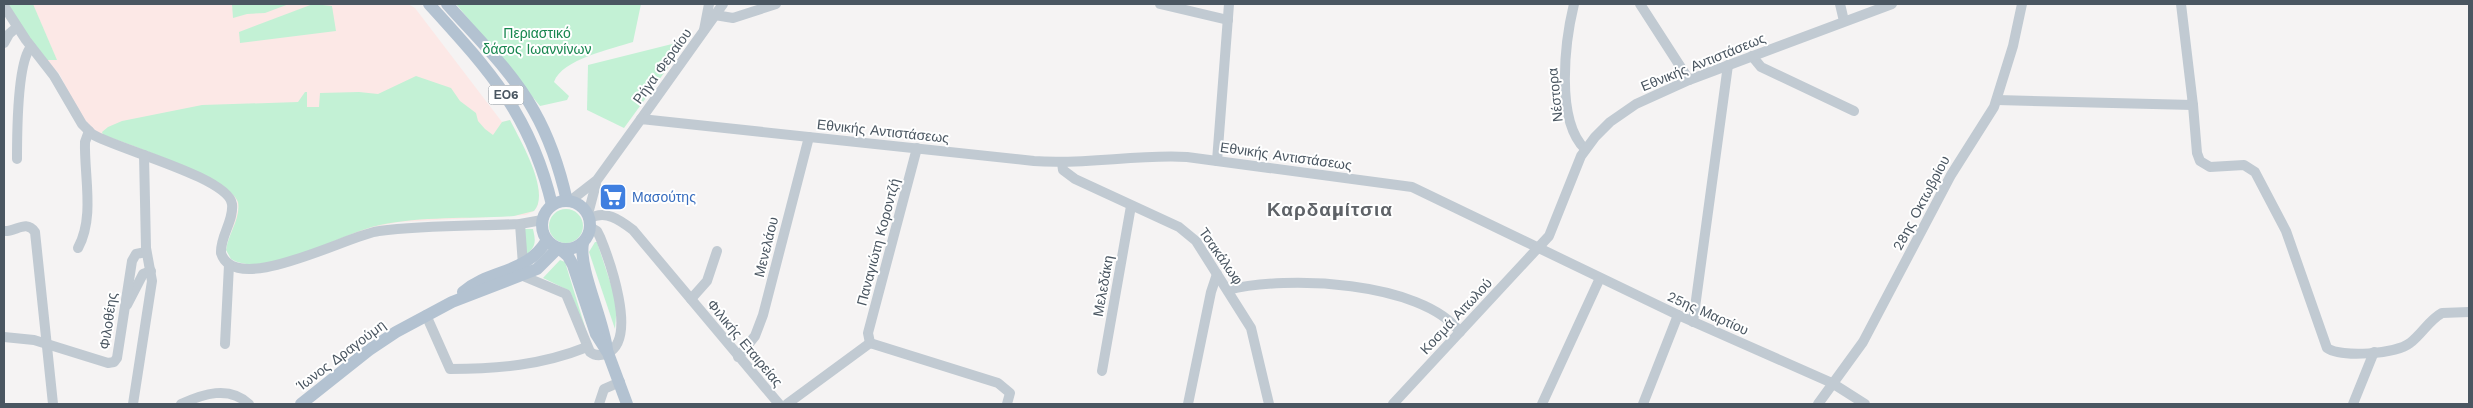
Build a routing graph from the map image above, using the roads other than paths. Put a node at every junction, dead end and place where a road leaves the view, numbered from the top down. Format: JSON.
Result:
{"nodes":[{"id":1,"x":428,"y":4,"type":"edge"},
{"id":2,"x":446,"y":4,"type":"edge"},
{"id":3,"x":709,"y":4,"type":"edge"},
{"id":4,"x":723,"y":4,"type":"edge"},
{"id":5,"x":776,"y":4,"type":"edge"},
{"id":6,"x":1160,"y":4,"type":"edge"},
{"id":7,"x":1229,"y":4,"type":"edge"},
{"id":8,"x":1574,"y":4,"type":"edge"},
{"id":9,"x":1640,"y":4,"type":"edge"},
{"id":10,"x":1840,"y":4,"type":"edge"},
{"id":11,"x":1892,"y":4,"type":"edge"},
{"id":12,"x":2022,"y":4,"type":"edge"},
{"id":13,"x":2181,"y":4,"type":"edge"},
{"id":14,"x":4,"y":6,"type":"edge"},
{"id":15,"x":715,"y":15,"type":"junction"},
{"id":16,"x":1228,"y":20,"type":"junction"},
{"id":17,"x":1844,"y":22,"type":"junction"},
{"id":18,"x":17,"y":27,"type":"junction"},
{"id":19,"x":702,"y":34,"type":"junction"},
{"id":20,"x":4,"y":43,"type":"edge"},
{"id":21,"x":30,"y":47,"type":"junction"},
{"id":22,"x":1752,"y":56,"type":"junction"},
{"id":23,"x":1728,"y":65,"type":"junction"},
{"id":24,"x":1688,"y":80,"type":"junction"},
{"id":25,"x":1997,"y":100,"type":"junction"},
{"id":26,"x":2193,"y":105,"type":"junction"},
{"id":27,"x":1854,"y":111,"type":"dead end"},
{"id":28,"x":641,"y":119,"type":"junction"},
{"id":29,"x":89,"y":131,"type":"junction"},
{"id":30,"x":809,"y":138,"type":"junction"},
{"id":31,"x":917,"y":148,"type":"junction"},
{"id":32,"x":1585,"y":149,"type":"junction"},
{"id":33,"x":144,"y":155,"type":"junction"},
{"id":34,"x":17,"y":158,"type":"dead end"},
{"id":35,"x":1217,"y":160,"type":"junction"},
{"id":36,"x":1062,"y":163,"type":"junction"},
{"id":37,"x":597,"y":180,"type":"junction"},
{"id":38,"x":568,"y":201,"type":"junction"},
{"id":39,"x":552,"y":205,"type":"junction"},
{"id":40,"x":1131,"y":206,"type":"junction"},
{"id":41,"x":542,"y":220,"type":"junction"},
{"id":42,"x":589,"y":220,"type":"junction"},
{"id":43,"x":520,"y":224,"type":"junction"},
{"id":44,"x":4,"y":231,"type":"edge"},
{"id":45,"x":547,"y":240,"type":"junction"},
{"id":46,"x":583,"y":242,"type":"junction"},
{"id":47,"x":1539,"y":247,"type":"junction"},
{"id":48,"x":78,"y":248,"type":"dead end"},
{"id":49,"x":559,"y":249,"type":"junction"},
{"id":50,"x":717,"y":251,"type":"dead end"},
{"id":51,"x":146,"y":252,"type":"junction"},
{"id":52,"x":229,"y":265,"type":"junction"},
{"id":53,"x":523,"y":270,"type":"junction"},
{"id":54,"x":151,"y":271,"type":"junction"},
{"id":55,"x":1216,"y":274,"type":"junction"},
{"id":56,"x":1600,"y":278,"type":"junction"},
{"id":57,"x":1228,"y":290,"type":"junction"},
{"id":58,"x":691,"y":299,"type":"junction"},
{"id":59,"x":124,"y":306,"type":"junction"},
{"id":60,"x":2469,"y":312,"type":"edge"},
{"id":61,"x":426,"y":315,"type":"junction"},
{"id":62,"x":1678,"y":315,"type":"junction"},
{"id":63,"x":1693,"y":322,"type":"junction"},
{"id":64,"x":1460,"y":332,"type":"junction"},
{"id":65,"x":4,"y":337,"type":"edge"},
{"id":66,"x":870,"y":343,"type":"junction"},
{"id":67,"x":47,"y":344,"type":"junction"},
{"id":68,"x":225,"y":344,"type":"dead end"},
{"id":69,"x":586,"y":347,"type":"junction"},
{"id":70,"x":2374,"y":352,"type":"junction"},
{"id":71,"x":608,"y":353,"type":"junction"},
{"id":72,"x":738,"y":358,"type":"junction"},
{"id":73,"x":1102,"y":371,"type":"dead end"},
{"id":74,"x":620,"y":382,"type":"junction"},
{"id":75,"x":1832,"y":383,"type":"junction"},
{"id":76,"x":53,"y":404,"type":"edge"},
{"id":77,"x":133,"y":404,"type":"edge"},
{"id":78,"x":181,"y":404,"type":"edge"},
{"id":79,"x":249,"y":404,"type":"edge"},
{"id":80,"x":301,"y":404,"type":"edge"},
{"id":81,"x":599,"y":404,"type":"edge"},
{"id":82,"x":627,"y":404,"type":"edge"},
{"id":83,"x":779,"y":404,"type":"edge"},
{"id":84,"x":788,"y":404,"type":"edge"},
{"id":85,"x":1007,"y":404,"type":"edge"},
{"id":86,"x":1188,"y":404,"type":"edge"},
{"id":87,"x":1270,"y":404,"type":"edge"},
{"id":88,"x":1393,"y":404,"type":"edge"},
{"id":89,"x":1542,"y":404,"type":"edge"},
{"id":90,"x":1643,"y":404,"type":"edge"},
{"id":91,"x":1818,"y":404,"type":"edge"},
{"id":92,"x":1865,"y":404,"type":"edge"},
{"id":93,"x":2353,"y":404,"type":"edge"}],
"edges":[{"from":1,"to":39,"type":"main road","number":"ΕΟ6"},
{"from":2,"to":38,"type":"main road","number":"ΕΟ6"},
{"from":3,"to":19,"type":"street"},
{"from":4,"to":15,"type":"street","name":"Ρήγα Φεραίου"},
{"from":5,"to":15,"type":"street"},
{"from":6,"to":16,"type":"street"},
{"from":7,"to":16,"type":"street"},
{"from":8,"to":32,"type":"street","name":"Νέστορα"},
{"from":9,"to":24,"type":"street"},
{"from":10,"to":17,"type":"street"},
{"from":11,"to":17,"type":"street","name":"Εθνικής Αντιστάσεως"},
{"from":12,"to":25,"type":"street","name":"28ης Οκτωβρίου"},
{"from":13,"to":26,"type":"street"},
{"from":14,"to":18,"type":"street"},
{"from":15,"to":19,"type":"street","name":"Ρήγα Φεραίου"},
{"from":16,"to":35,"type":"street"},
{"from":17,"to":22,"type":"street","name":"Εθνικής Αντιστάσεως"},
{"from":18,"to":20,"type":"street"},
{"from":18,"to":21,"type":"street"},
{"from":19,"to":28,"type":"street","name":"Ρήγα Φεραίου"},
{"from":21,"to":29,"type":"street"},
{"from":21,"to":34,"type":"street"},
{"from":22,"to":23,"type":"street","name":"Εθνικής Αντιστάσεως"},
{"from":22,"to":27,"type":"street"},
{"from":23,"to":24,"type":"street","name":"Εθνικής Αντιστάσεως"},
{"from":23,"to":63,"type":"street"},
{"from":24,"to":32,"type":"street","name":"Εθνικής Αντιστάσεως"},
{"from":25,"to":26,"type":"street"},
{"from":25,"to":75,"type":"street","name":"28ης Οκτωβρίου"},
{"from":26,"to":70,"type":"street"},
{"from":28,"to":30,"type":"street","name":"Εθνικής Αντιστάσεως"},
{"from":28,"to":37,"type":"street"},
{"from":29,"to":33,"type":"street"},
{"from":29,"to":48,"type":"street"},
{"from":30,"to":31,"type":"street","name":"Εθνικής Αντιστάσεως"},
{"from":30,"to":72,"type":"street","name":"Μενελάου"},
{"from":31,"to":36,"type":"street","name":"Εθνικής Αντιστάσεως"},
{"from":31,"to":66,"type":"street","name":"Παναγιώτη Κοροντζή"},
{"from":32,"to":47,"type":"street","name":"Εθνικής Αντιστάσεως"},
{"from":33,"to":51,"type":"street"},
{"from":33,"to":52,"type":"street"},
{"from":35,"to":36,"type":"street","name":"Εθνικής Αντιστάσεως"},
{"from":35,"to":47,"type":"street","name":"Εθνικής Αντιστάσεως"},
{"from":36,"to":40,"type":"street","name":"Τσακάλωφ"},
{"from":37,"to":38,"type":"street"},
{"from":37,"to":42,"type":"street"},
{"from":38,"to":39,"type":"main road"},
{"from":38,"to":42,"type":"main road"},
{"from":39,"to":41,"type":"main road"},
{"from":40,"to":55,"type":"street","name":"Τσακάλωφ"},
{"from":40,"to":73,"type":"street","name":"Μελεδάκη"},
{"from":41,"to":43,"type":"street"},
{"from":41,"to":45,"type":"main road"},
{"from":42,"to":46,"type":"main road"},
{"from":42,"to":58,"type":"street","name":"Φιλικής Εταιρείας"},
{"from":42,"to":71,"type":"street"},
{"from":43,"to":52,"type":"street"},
{"from":43,"to":53,"type":"street"},
{"from":44,"to":67,"type":"street"},
{"from":45,"to":49,"type":"main road"},
{"from":45,"to":53,"type":"main road"},
{"from":46,"to":49,"type":"main road"},
{"from":46,"to":71,"type":"main road"},
{"from":47,"to":56,"type":"street","name":"25ης Μαρτίου"},
{"from":47,"to":64,"type":"street","name":"Κοσμά Αιτωλού"},
{"from":49,"to":53,"type":"main road"},
{"from":49,"to":71,"type":"main road"},
{"from":50,"to":58,"type":"street","name":"Φιλικής Εταιρείας"},
{"from":51,"to":54,"type":"street"},
{"from":51,"to":59,"type":"street","name":"Φιλοθέης"},
{"from":52,"to":68,"type":"street"},
{"from":53,"to":61,"type":"main road","name":"Ίωνος Δραγούμη"},
{"from":53,"to":69,"type":"street"},
{"from":54,"to":59,"type":"street"},
{"from":54,"to":77,"type":"street"},
{"from":55,"to":57,"type":"street","name":"Τσακάλωφ"},
{"from":55,"to":86,"type":"street"},
{"from":56,"to":62,"type":"street","name":"25ης Μαρτίου"},
{"from":56,"to":89,"type":"street"},
{"from":57,"to":64,"type":"street"},
{"from":57,"to":87,"type":"street","name":"Τσακάλωφ"},
{"from":58,"to":72,"type":"street","name":"Φιλικής Εταιρείας"},
{"from":59,"to":67,"type":"street","name":"Φιλοθέης"},
{"from":60,"to":70,"type":"street"},
{"from":61,"to":69,"type":"street"},
{"from":61,"to":80,"type":"main road","name":"Ίωνος Δραγούμη"},
{"from":62,"to":63,"type":"street","name":"25ης Μαρτίου"},
{"from":62,"to":90,"type":"street"},
{"from":63,"to":75,"type":"street","name":"25ης Μαρτίου"},
{"from":64,"to":88,"type":"street","name":"Κοσμά Αιτωλού"},
{"from":65,"to":67,"type":"street"},
{"from":66,"to":84,"type":"street"},
{"from":66,"to":85,"type":"street"},
{"from":67,"to":76,"type":"street"},
{"from":69,"to":71,"type":"street"},
{"from":70,"to":93,"type":"street"},
{"from":71,"to":74,"type":"main road"},
{"from":72,"to":83,"type":"street","name":"Φιλικής Εταιρείας"},
{"from":74,"to":81,"type":"street"},
{"from":74,"to":82,"type":"main road"},
{"from":75,"to":91,"type":"street","name":"28ης Οκτωβρίου"},
{"from":75,"to":92,"type":"street","name":"25ης Μαρτίου"},
{"from":78,"to":79,"type":"street"}]}
